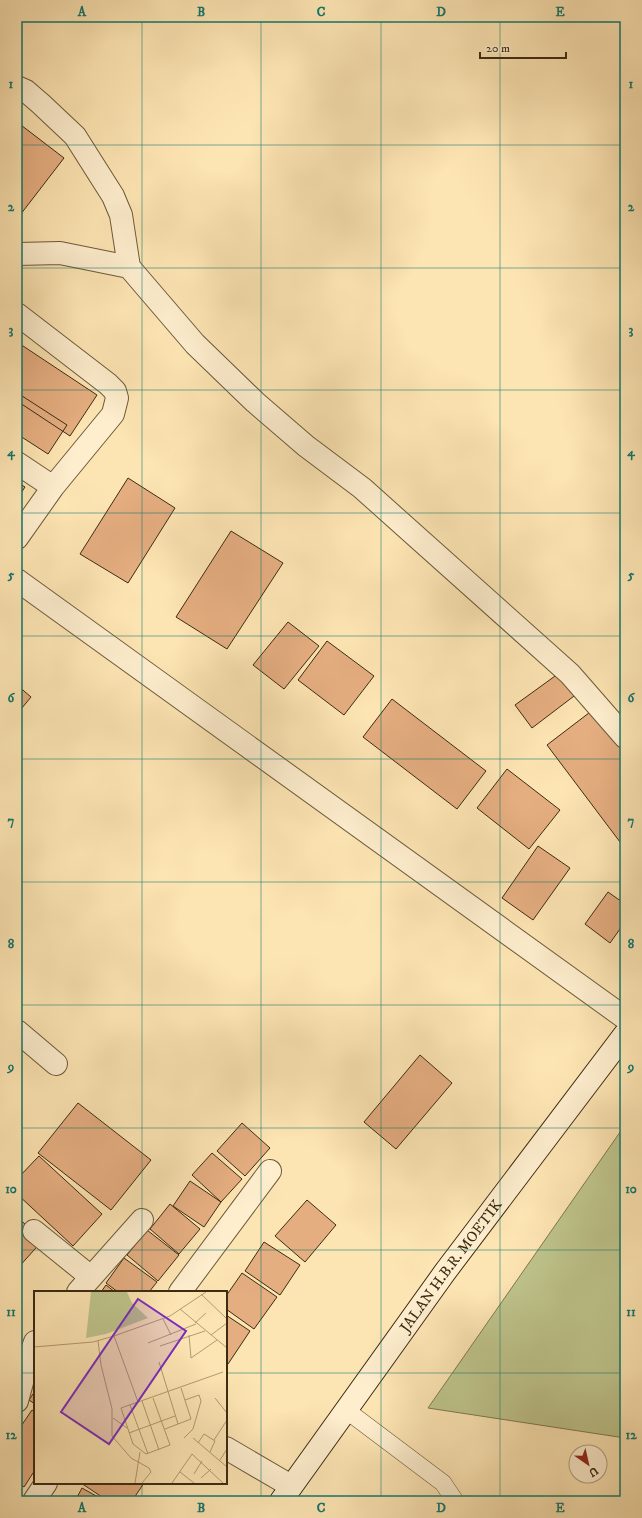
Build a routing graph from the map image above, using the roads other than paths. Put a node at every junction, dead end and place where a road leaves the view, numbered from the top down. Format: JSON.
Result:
{"nodes":[{"id":1,"x":17,"y":87,"type":"edge"},
{"id":2,"x":17,"y":254,"type":"edge"},
{"id":3,"x":129,"y":267,"type":"junction"},
{"id":4,"x":17,"y":314,"type":"edge"},
{"id":5,"x":17,"y":463,"type":"edge"},
{"id":6,"x":53,"y":487,"type":"junction"},
{"id":7,"x":17,"y":538,"type":"edge"},
{"id":8,"x":17,"y":580,"type":"edge"},
{"id":9,"x":625,"y":737,"type":"edge"},
{"id":10,"x":625,"y":1018,"type":"edge"},
{"id":11,"x":17,"y":1031,"type":"edge"},
{"id":12,"x":625,"y":1034,"type":"edge"},
{"id":13,"x":56,"y":1064,"type":"dead end"},
{"id":14,"x":270,"y":1171,"type":"dead end"},
{"id":15,"x":142,"y":1220,"type":"dead end"},
{"id":16,"x":34,"y":1231,"type":"dead end"},
{"id":17,"x":85,"y":1285,"type":"edge"},
{"id":18,"x":181,"y":1291,"type":"edge"},
{"id":19,"x":34,"y":1345,"type":"edge"},
{"id":20,"x":17,"y":1401,"type":"edge"},
{"id":21,"x":346,"y":1410,"type":"junction"},
{"id":22,"x":227,"y":1449,"type":"edge"},
{"id":23,"x":45,"y":1484,"type":"edge"},
{"id":24,"x":286,"y":1493,"type":"edge"},
{"id":25,"x":34,"y":1501,"type":"edge"},
{"id":26,"x":455,"y":1501,"type":"edge"}],
"edges":[{"from":1,"to":3,"type":"street"},
{"from":2,"to":3,"type":"street"},
{"from":3,"to":9,"type":"street"},
{"from":4,"to":6,"type":"street"},
{"from":5,"to":6,"type":"street"},
{"from":6,"to":7,"type":"street"},
{"from":8,"to":10,"type":"street"},
{"from":11,"to":13,"type":"street"},
{"from":12,"to":21,"type":"street","name":"JALAN H.B.R. MOETIK"},
{"from":14,"to":18,"type":"street"},
{"from":15,"to":17,"type":"street"},
{"from":16,"to":17,"type":"street"},
{"from":19,"to":20,"type":"street"},
{"from":21,"to":24,"type":"street","name":"JALAN H.B.R. MOETIK"},
{"from":21,"to":26,"type":"lane"},
{"from":22,"to":24,"type":"street"},
{"from":23,"to":25,"type":"street"}]}
